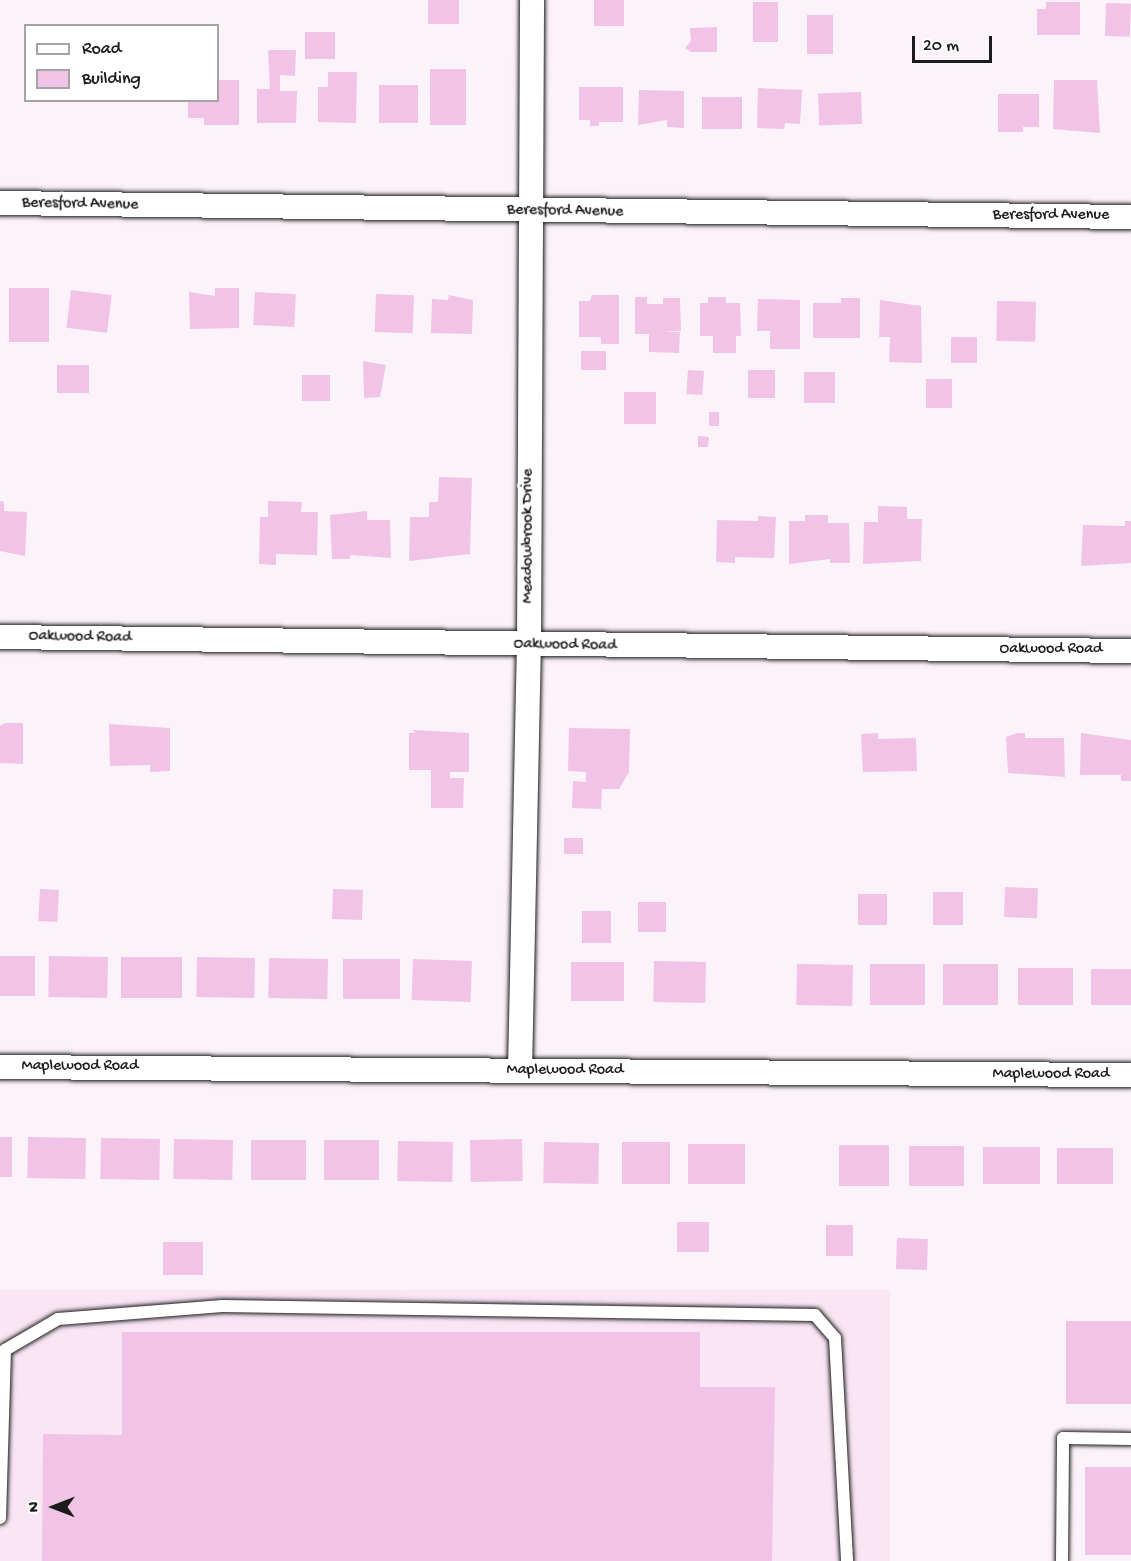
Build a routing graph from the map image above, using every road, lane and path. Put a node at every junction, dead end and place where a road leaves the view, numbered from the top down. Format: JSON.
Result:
{"nodes":[{"id":1,"x":532,"y":0,"type":"edge"},
{"id":2,"x":0,"y":203,"type":"edge"},
{"id":3,"x":529,"y":212,"type":"junction"},
{"id":4,"x":1131,"y":217,"type":"edge"},
{"id":5,"x":0,"y":637,"type":"edge"},
{"id":6,"x":529,"y":646,"type":"junction"},
{"id":7,"x":1131,"y":651,"type":"edge"},
{"id":8,"x":0,"y":1066,"type":"edge"},
{"id":9,"x":520,"y":1071,"type":"junction"},
{"id":10,"x":1131,"y":1075,"type":"edge"},
{"id":11,"x":1131,"y":1439,"type":"edge"},
{"id":12,"x":0,"y":1518,"type":"edge"},
{"id":13,"x":847,"y":1561,"type":"edge"},
{"id":14,"x":1062,"y":1561,"type":"edge"}],
"edges":[{"from":1,"to":3,"type":"street","name":"Meadowbrook Drive"},
{"from":2,"to":3,"type":"street","name":"Beresford Avenue"},
{"from":3,"to":4,"type":"street","name":"Beresford Avenue"},
{"from":3,"to":6,"type":"street","name":"Meadowbrook Drive"},
{"from":5,"to":6,"type":"street","name":"Oakwood Road"},
{"from":6,"to":7,"type":"street","name":"Oakwood Road"},
{"from":6,"to":9,"type":"street","name":"Meadowbrook Drive"},
{"from":8,"to":9,"type":"street","name":"Maplewood Road"},
{"from":9,"to":10,"type":"street","name":"Maplewood Road"},
{"from":11,"to":14,"type":"lane"},
{"from":12,"to":13,"type":"lane"}]}
